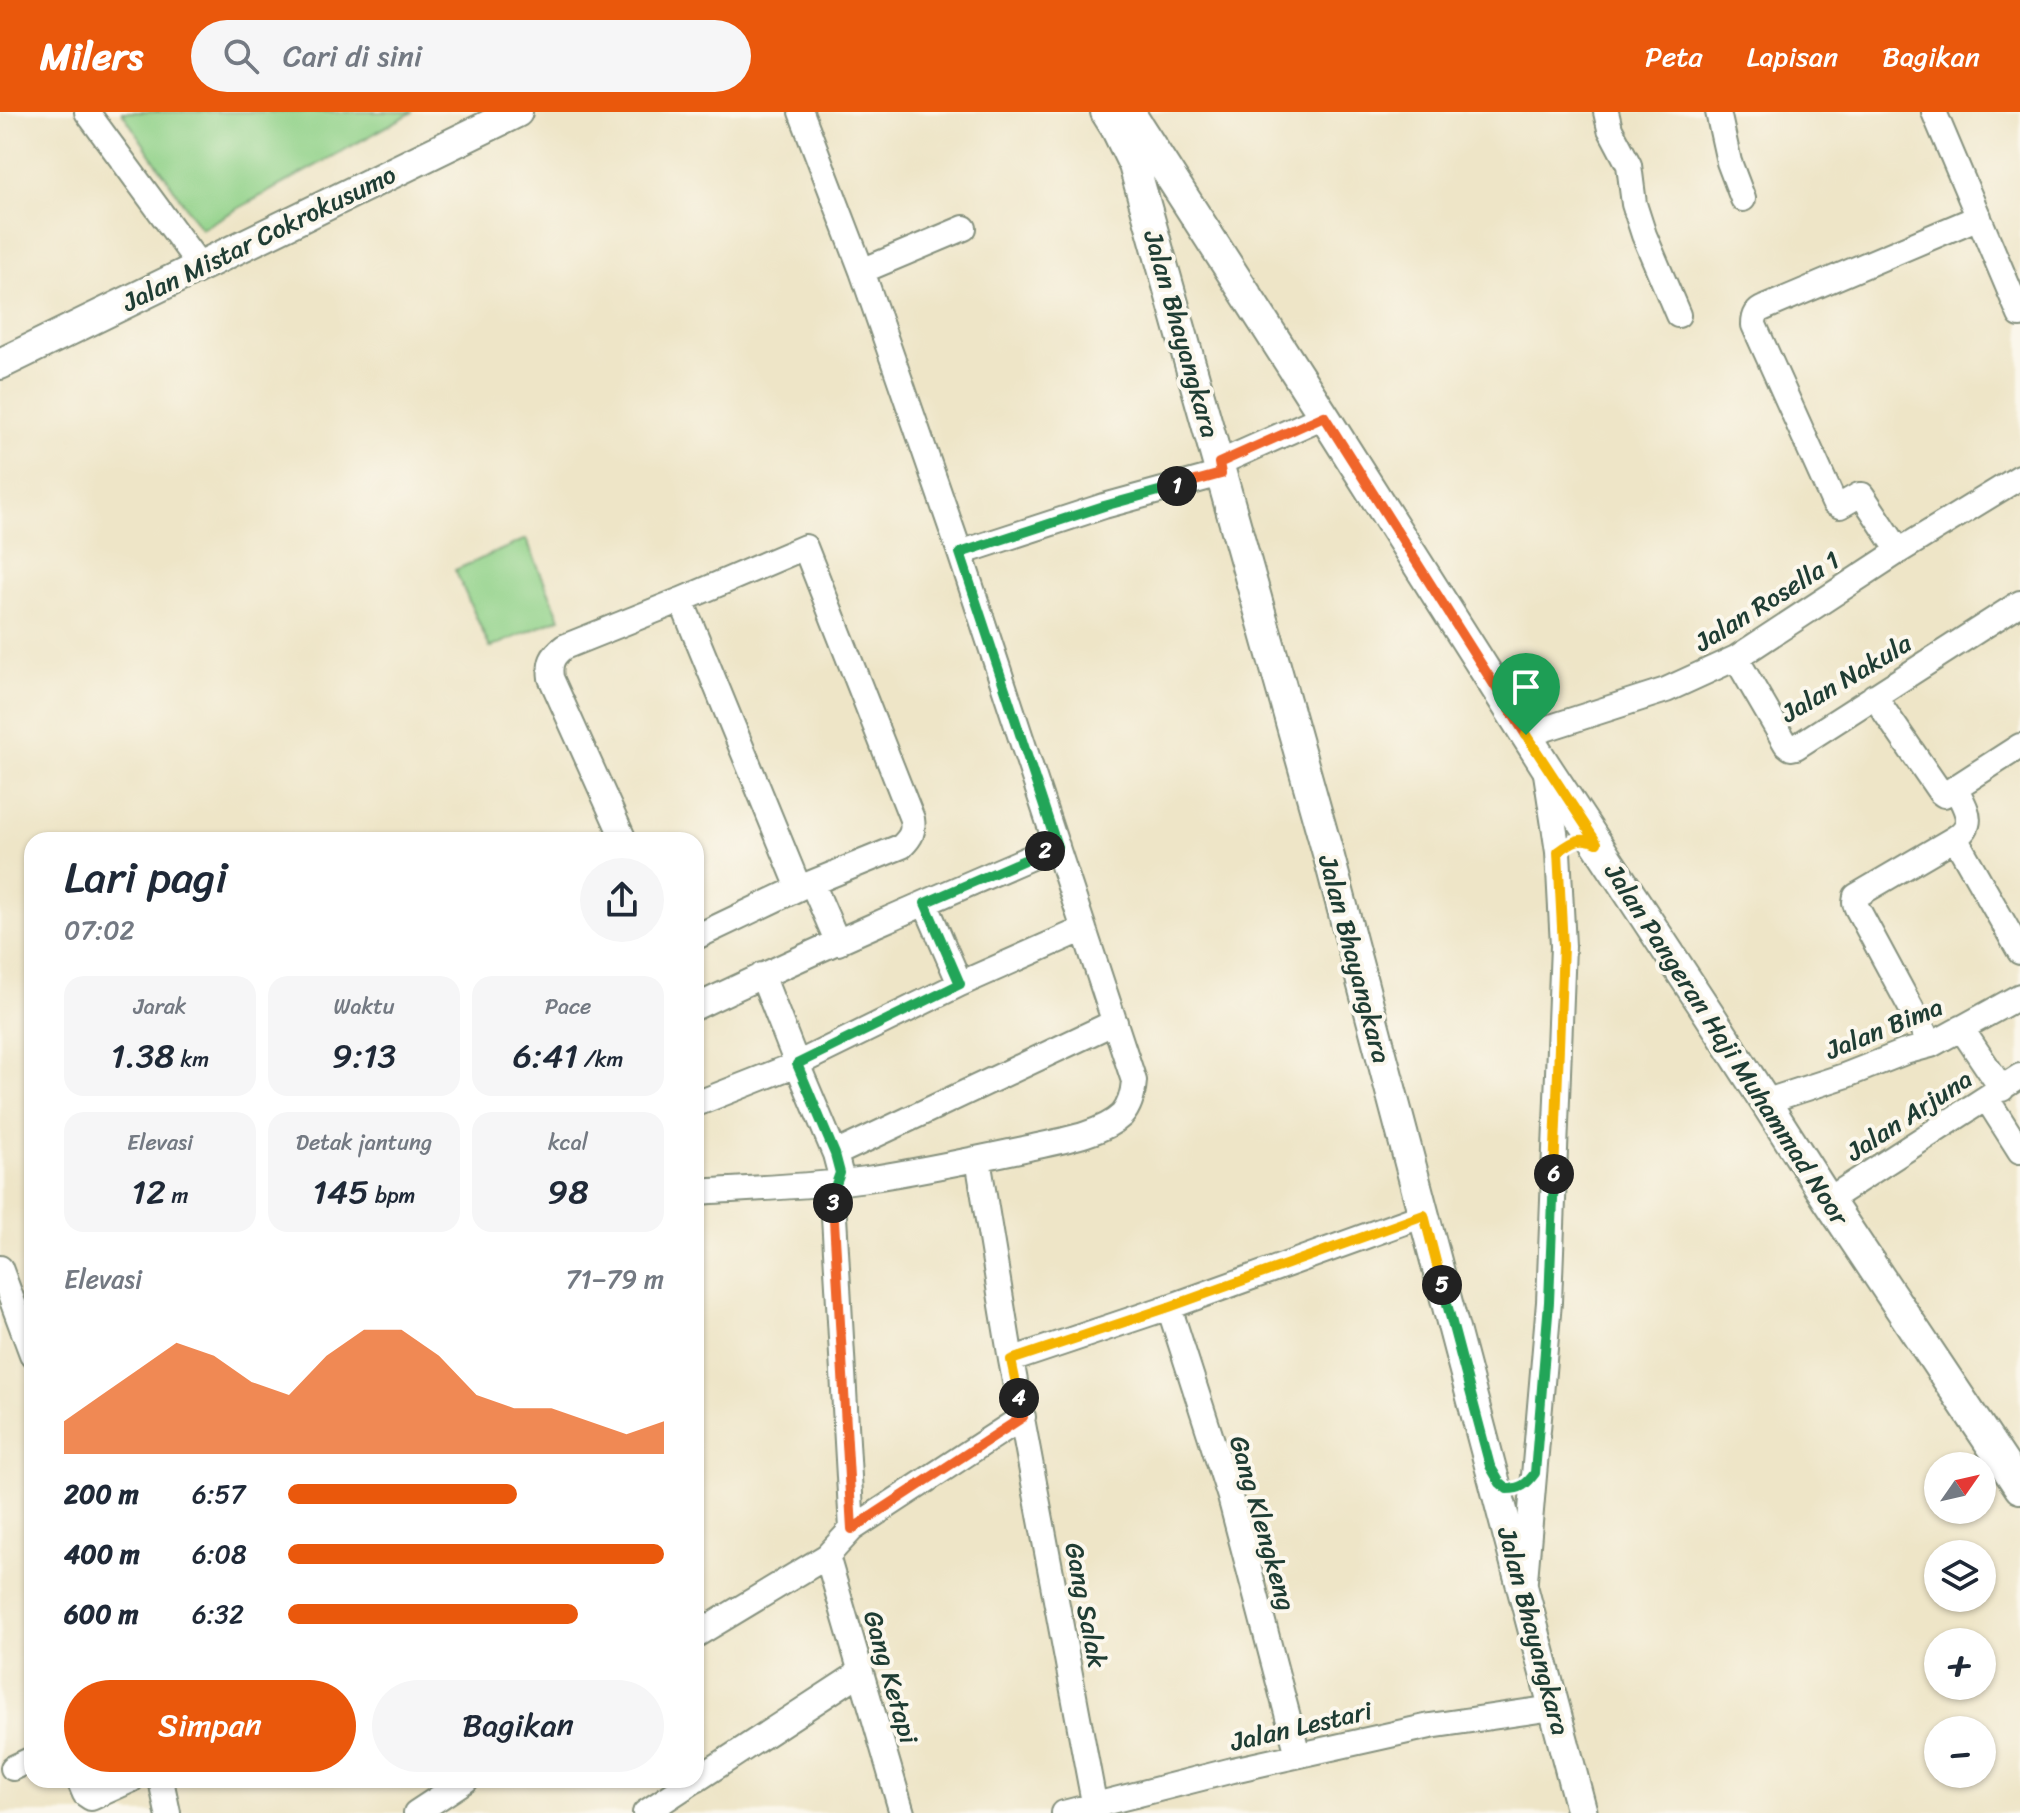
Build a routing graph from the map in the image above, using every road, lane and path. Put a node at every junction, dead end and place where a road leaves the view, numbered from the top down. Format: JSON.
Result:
{"nodes":[{"id":1,"x":87,"y":112,"type":"edge"},
{"id":2,"x":517,"y":112,"type":"edge"},
{"id":3,"x":801,"y":112,"type":"edge"},
{"id":4,"x":1106,"y":112,"type":"edge"},
{"id":5,"x":1129,"y":112,"type":"edge"},
{"id":6,"x":1606,"y":112,"type":"edge"},
{"id":7,"x":1718,"y":112,"type":"edge"},
{"id":8,"x":1934,"y":112,"type":"edge"},
{"id":9,"x":1174,"y":182,"type":"junction"},
{"id":10,"x":1143,"y":198,"type":"junction"},
{"id":11,"x":1743,"y":199,"type":"dead end"},
{"id":12,"x":1979,"y":217,"type":"junction"},
{"id":13,"x":964,"y":228,"type":"dead end"},
{"id":14,"x":200,"y":266,"type":"junction"},
{"id":15,"x":862,"y":271,"type":"junction"},
{"id":16,"x":2018,"y":306,"type":"edge"},
{"id":17,"x":1678,"y":315,"type":"dead end"},
{"id":18,"x":0,"y":364,"type":"edge"},
{"id":19,"x":1324,"y":416,"type":"junction"},
{"id":20,"x":1220,"y":468,"type":"junction"},
{"id":21,"x":2020,"y":477,"type":"edge"},
{"id":22,"x":1899,"y":551,"type":"junction"},
{"id":23,"x":960,"y":553,"type":"junction"},
{"id":24,"x":681,"y":600,"type":"junction"},
{"id":25,"x":2020,"y":603,"type":"edge"},
{"id":26,"x":1736,"y":658,"type":"junction"},
{"id":27,"x":1874,"y":696,"type":"junction"},
{"id":28,"x":1526,"y":735,"type":"junction"},
{"id":29,"x":2020,"y":746,"type":"edge"},
{"id":30,"x":1545,"y":765,"type":"junction"},
{"id":31,"x":1956,"y":788,"type":"junction"},
{"id":32,"x":620,"y":832,"type":"edge"},
{"id":33,"x":1955,"y":838,"type":"junction"},
{"id":34,"x":1597,"y":843,"type":"junction"},
{"id":35,"x":1057,"y":846,"type":"junction"},
{"id":36,"x":1558,"y":852,"type":"junction"},
{"id":37,"x":806,"y":885,"type":"junction"},
{"id":38,"x":925,"y":903,"type":"junction"},
{"id":39,"x":1084,"y":929,"type":"junction"},
{"id":40,"x":704,"y":933,"type":"edge"},
{"id":41,"x":838,"y":943,"type":"junction"},
{"id":42,"x":2020,"y":952,"type":"edge"},
{"id":43,"x":762,"y":975,"type":"junction"},
{"id":44,"x":960,"y":984,"type":"junction"},
{"id":45,"x":2020,"y":996,"type":"edge"},
{"id":46,"x":704,"y":1003,"type":"edge"},
{"id":47,"x":1115,"y":1022,"type":"junction"},
{"id":48,"x":1961,"y":1028,"type":"junction"},
{"id":49,"x":1931,"y":1045,"type":"junction"},
{"id":50,"x":797,"y":1064,"type":"junction"},
{"id":51,"x":2003,"y":1088,"type":"edge"},
{"id":52,"x":704,"y":1101,"type":"edge"},
{"id":53,"x":1764,"y":1102,"type":"junction"},
{"id":54,"x":2020,"y":1151,"type":"edge"},
{"id":55,"x":835,"y":1154,"type":"junction"},
{"id":56,"x":978,"y":1159,"type":"junction"},
{"id":57,"x":836,"y":1182,"type":"junction"},
{"id":58,"x":704,"y":1191,"type":"edge"},
{"id":59,"x":1828,"y":1200,"type":"junction"},
{"id":60,"x":1424,"y":1215,"type":"junction"},
{"id":61,"x":0,"y":1268,"type":"edge"},
{"id":62,"x":1169,"y":1307,"type":"junction"},
{"id":63,"x":24,"y":1332,"type":"edge"},
{"id":64,"x":1011,"y":1360,"type":"junction"},
{"id":65,"x":1023,"y":1417,"type":"junction"},
{"id":66,"x":1490,"y":1466,"type":"junction"},
{"id":67,"x":2015,"y":1471,"type":"edge"},
{"id":68,"x":1535,"y":1473,"type":"junction"},
{"id":69,"x":852,"y":1529,"type":"junction"},
{"id":70,"x":827,"y":1556,"type":"junction"},
{"id":71,"x":1524,"y":1595,"type":"junction"},
{"id":72,"x":704,"y":1630,"type":"edge"},
{"id":73,"x":861,"y":1672,"type":"junction"},
{"id":74,"x":1553,"y":1708,"type":"junction"},
{"id":75,"x":1298,"y":1755,"type":"junction"},
{"id":76,"x":704,"y":1775,"type":"edge"},
{"id":77,"x":82,"y":1788,"type":"edge"},
{"id":78,"x":113,"y":1788,"type":"edge"},
{"id":79,"x":163,"y":1788,"type":"edge"},
{"id":80,"x":454,"y":1788,"type":"edge"},
{"id":81,"x":684,"y":1788,"type":"edge"},
{"id":82,"x":1095,"y":1809,"type":"edge"},
{"id":83,"x":168,"y":1813,"type":"edge"},
{"id":84,"x":416,"y":1813,"type":"edge"},
{"id":85,"x":645,"y":1813,"type":"edge"},
{"id":86,"x":902,"y":1813,"type":"edge"},
{"id":87,"x":1064,"y":1813,"type":"edge"},
{"id":88,"x":1582,"y":1813,"type":"edge"}],
"edges":[{"from":1,"to":14,"type":"street"},
{"from":2,"to":14,"type":"main road","name":"Jalan Mistar Cokrokusumo"},
{"from":3,"to":15,"type":"street"},
{"from":4,"to":10,"type":"main road","name":"Jalan Bhayangkara"},
{"from":5,"to":9,"type":"main road","name":"Jalan Pangeran Haji Muhammad Noor"},
{"from":6,"to":17,"type":"street"},
{"from":7,"to":11,"type":"street"},
{"from":8,"to":12,"type":"street"},
{"from":9,"to":10,"type":"main road"},
{"from":9,"to":19,"type":"main road","name":"Jalan Pangeran Haji Muhammad Noor"},
{"from":10,"to":20,"type":"main road","name":"Jalan Bhayangkara"},
{"from":12,"to":16,"type":"street"},
{"from":12,"to":22,"type":"street"},
{"from":13,"to":15,"type":"street"},
{"from":14,"to":18,"type":"main road","name":"Jalan Mistar Cokrokusumo"},
{"from":15,"to":23,"type":"street"},
{"from":19,"to":20,"type":"street"},
{"from":19,"to":28,"type":"main road","name":"Jalan Pangeran Haji Muhammad Noor"},
{"from":20,"to":23,"type":"street"},
{"from":20,"to":60,"type":"main road","name":"Jalan Bhayangkara"},
{"from":21,"to":22,"type":"street","name":"Jalan Rosella 1"},
{"from":22,"to":26,"type":"street","name":"Jalan Rosella 1"},
{"from":23,"to":35,"type":"street"},
{"from":24,"to":32,"type":"street"},
{"from":24,"to":37,"type":"street"},
{"from":24,"to":37,"type":"street"},
{"from":25,"to":27,"type":"street","name":"Jalan Nakula"},
{"from":26,"to":27,"type":"street","name":"Jalan Nakula"},
{"from":26,"to":28,"type":"street","name":"Jalan Rosella 1"},
{"from":27,"to":31,"type":"street"},
{"from":28,"to":30,"type":"main road","name":"Jalan Pangeran Haji Muhammad Noor"},
{"from":29,"to":31,"type":"street"},
{"from":30,"to":34,"type":"main road","name":"Jalan Pangeran Haji Muhammad Noor"},
{"from":30,"to":36,"type":"street"},
{"from":31,"to":33,"type":"street"},
{"from":33,"to":42,"type":"street"},
{"from":33,"to":49,"type":"street"},
{"from":34,"to":36,"type":"street"},
{"from":34,"to":53,"type":"main road","name":"Jalan Pangeran Haji Muhammad Noor"},
{"from":35,"to":38,"type":"street"},
{"from":35,"to":39,"type":"street"},
{"from":36,"to":68,"type":"street"},
{"from":37,"to":40,"type":"street"},
{"from":37,"to":41,"type":"street"},
{"from":38,"to":41,"type":"street"},
{"from":38,"to":44,"type":"street"},
{"from":39,"to":44,"type":"street"},
{"from":39,"to":47,"type":"street"},
{"from":41,"to":43,"type":"street"},
{"from":43,"to":46,"type":"street"},
{"from":43,"to":50,"type":"street"},
{"from":44,"to":50,"type":"street"},
{"from":45,"to":48,"type":"street","name":"Jalan Bima"},
{"from":47,"to":55,"type":"street"},
{"from":47,"to":56,"type":"street"},
{"from":48,"to":49,"type":"street","name":"Jalan Bima"},
{"from":48,"to":51,"type":"street"},
{"from":49,"to":53,"type":"street","name":"Jalan Bima"},
{"from":50,"to":52,"type":"street"},
{"from":50,"to":55,"type":"street"},
{"from":51,"to":54,"type":"street"},
{"from":51,"to":59,"type":"street","name":"Jalan Arjuna"},
{"from":53,"to":59,"type":"main road","name":"Jalan Pangeran Haji Muhammad Noor"},
{"from":55,"to":57,"type":"street"},
{"from":56,"to":57,"type":"street"},
{"from":56,"to":64,"type":"street","name":"Gang Salak"},
{"from":57,"to":58,"type":"street"},
{"from":57,"to":69,"type":"street"},
{"from":59,"to":67,"type":"main road","name":"Jalan Pangeran Haji Muhammad Noor"},
{"from":60,"to":62,"type":"street"},
{"from":60,"to":66,"type":"main road","name":"Jalan Bhayangkara"},
{"from":61,"to":63,"type":"street"},
{"from":62,"to":64,"type":"street"},
{"from":62,"to":75,"type":"street","name":"Gang Klengkeng"},
{"from":64,"to":65,"type":"street","name":"Gang Salak"},
{"from":65,"to":69,"type":"street"},
{"from":65,"to":82,"type":"street","name":"Gang Salak"},
{"from":66,"to":68,"type":"street"},
{"from":66,"to":71,"type":"main road","name":"Jalan Bhayangkara"},
{"from":68,"to":71,"type":"street"},
{"from":69,"to":70,"type":"street"},
{"from":70,"to":72,"type":"street"},
{"from":70,"to":73,"type":"street","name":"Gang Ketapi"},
{"from":71,"to":74,"type":"main road","name":"Jalan Bhayangkara"},
{"from":73,"to":76,"type":"street"},
{"from":73,"to":86,"type":"street","name":"Gang Ketapi"},
{"from":74,"to":75,"type":"street","name":"Jalan Lestari"},
{"from":74,"to":88,"type":"main road","name":"Jalan Bhayangkara"},
{"from":75,"to":82,"type":"street","name":"Jalan Lestari"},
{"from":77,"to":78,"type":"street"},
{"from":79,"to":83,"type":"street"},
{"from":80,"to":84,"type":"street"},
{"from":81,"to":85,"type":"street"},
{"from":82,"to":87,"type":"street","name":"Jalan Lestari"}]}
